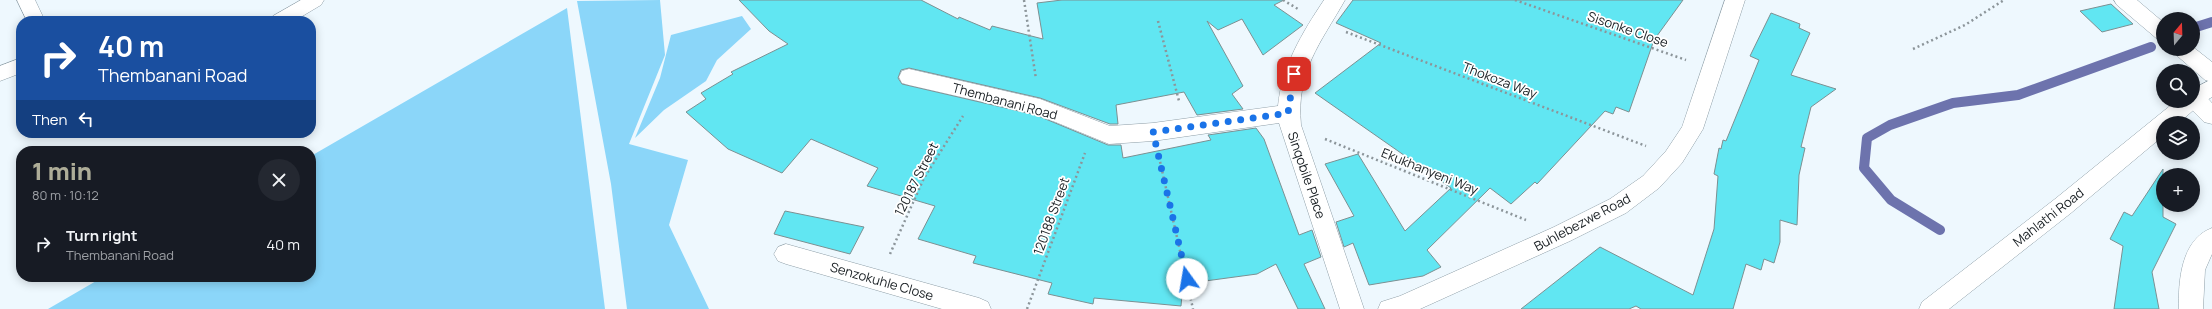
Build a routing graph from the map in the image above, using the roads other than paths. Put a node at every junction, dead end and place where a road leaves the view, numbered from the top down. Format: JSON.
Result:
{"nodes":[{"id":1,"x":26,"y":0,"type":"edge"},
{"id":2,"x":315,"y":0,"type":"edge"},
{"id":3,"x":1335,"y":0,"type":"edge"},
{"id":4,"x":1735,"y":0,"type":"edge"},
{"id":5,"x":2124,"y":0,"type":"edge"},
{"id":6,"x":34,"y":16,"type":"edge"},
{"id":7,"x":288,"y":16,"type":"edge"},
{"id":8,"x":2156,"y":27,"type":"edge"},
{"id":9,"x":2190,"y":56,"type":"edge"},
{"id":10,"x":16,"y":66,"type":"edge"},
{"id":11,"x":0,"y":74,"type":"edge"},
{"id":12,"x":2212,"y":74,"type":"edge"},
{"id":13,"x":909,"y":76,"type":"dead end"},
{"id":14,"x":2212,"y":87,"type":"edge"},
{"id":15,"x":2200,"y":95,"type":"edge"},
{"id":16,"x":2200,"y":105,"type":"edge"},
{"id":17,"x":2182,"y":108,"type":"edge"},
{"id":18,"x":2172,"y":116,"type":"edge"},
{"id":19,"x":2212,"y":116,"type":"edge"},
{"id":20,"x":1289,"y":119,"type":"junction"},
{"id":21,"x":2156,"y":129,"type":"edge"},
{"id":22,"x":2212,"y":238,"type":"edge"},
{"id":23,"x":786,"y":254,"type":"dead end"},
{"id":24,"x":978,"y":309,"type":"edge"},
{"id":25,"x":1352,"y":309,"type":"edge"},
{"id":26,"x":1390,"y":309,"type":"edge"},
{"id":27,"x":1930,"y":309,"type":"edge"},
{"id":28,"x":2191,"y":309,"type":"edge"}],
"edges":[{"from":1,"to":6,"type":"lane"},
{"from":2,"to":7,"type":"lane"},
{"from":3,"to":20,"type":"street","name":"Sinqobile Place"},
{"from":4,"to":26,"type":"street","name":"Buhlebezwe Road"},
{"from":5,"to":8,"type":"street"},
{"from":9,"to":12,"type":"street"},
{"from":10,"to":11,"type":"lane"},
{"from":13,"to":20,"type":"street","name":"Thembanani Road"},
{"from":14,"to":15,"type":"street","name":"Mahlathi Road"},
{"from":16,"to":19,"type":"street"},
{"from":17,"to":18,"type":"street","name":"Mahlathi Road"},
{"from":20,"to":25,"type":"street","name":"Sinqobile Place"},
{"from":21,"to":27,"type":"street","name":"Mahlathi Road"},
{"from":22,"to":28,"type":"street"},
{"from":23,"to":24,"type":"street","name":"Senzokuhle Close"}]}
